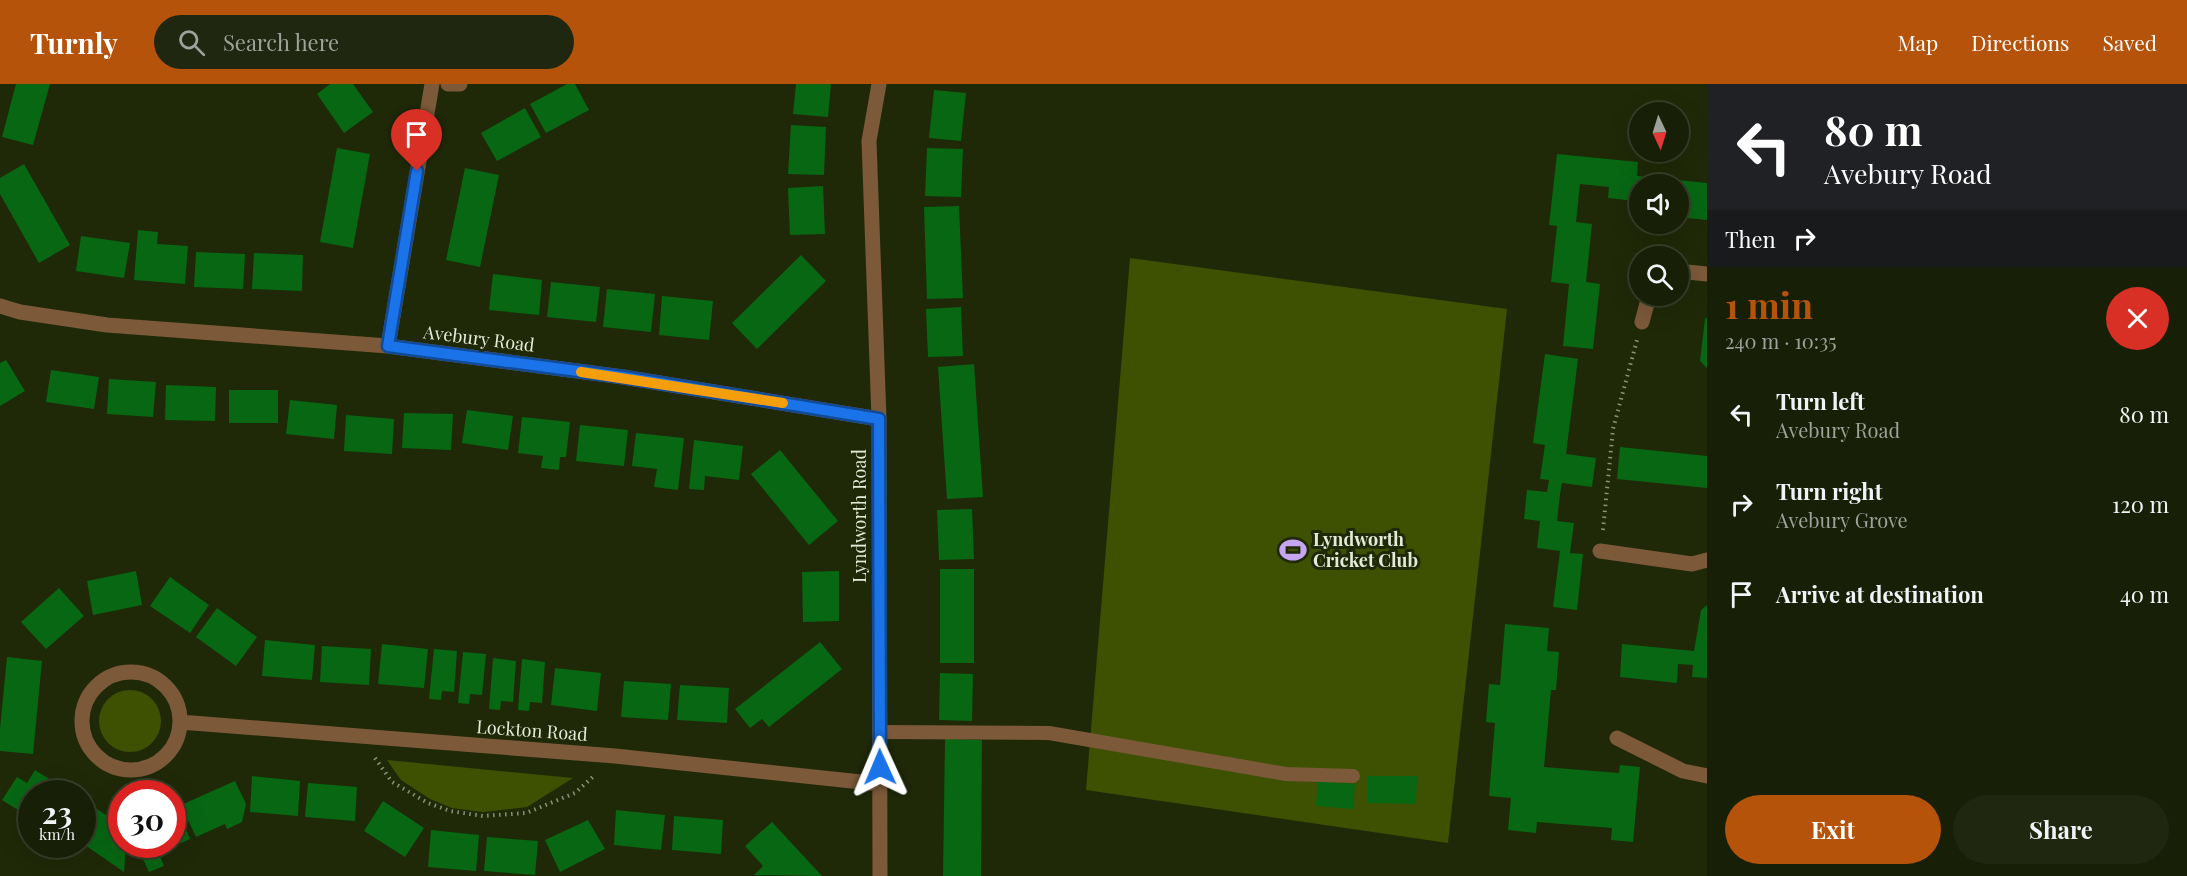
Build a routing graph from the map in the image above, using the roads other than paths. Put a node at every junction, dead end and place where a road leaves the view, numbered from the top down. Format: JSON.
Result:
{"nodes":[{"id":1,"x":432,"y":84,"type":"edge"},
{"id":2,"x":448,"y":84,"type":"edge"},
{"id":3,"x":460,"y":84,"type":"edge"},
{"id":4,"x":879,"y":84,"type":"edge"},
{"id":5,"x":1689,"y":272,"type":"edge"},
{"id":6,"x":1707,"y":274,"type":"edge"},
{"id":7,"x":0,"y":306,"type":"edge"},
{"id":8,"x":1646,"y":306,"type":"edge"},
{"id":9,"x":1642,"y":322,"type":"road end"},
{"id":10,"x":388,"y":346,"type":"junction"},
{"id":11,"x":879,"y":419,"type":"junction"},
{"id":12,"x":1600,"y":551,"type":"road end"},
{"id":13,"x":1707,"y":560,"type":"edge"},
{"id":14,"x":180,"y":722,"type":"junction"},
{"id":15,"x":880,"y":732,"type":"junction"},
{"id":16,"x":1617,"y":738,"type":"dead end"},
{"id":17,"x":1353,"y":776,"type":"dead end"},
{"id":18,"x":1707,"y":777,"type":"edge"},
{"id":19,"x":880,"y":784,"type":"junction"},
{"id":20,"x":880,"y":876,"type":"edge"}],
"edges":[{"from":1,"to":10,"type":"street"},
{"from":2,"to":3,"type":"street"},
{"from":4,"to":11,"type":"street","name":"Lyndworth Road"},
{"from":5,"to":6,"type":"street"},
{"from":7,"to":10,"type":"street","name":"Avebury Road"},
{"from":8,"to":9,"type":"street"},
{"from":10,"to":11,"type":"street","name":"Avebury Road"},
{"from":11,"to":15,"type":"street","name":"Lyndworth Road"},
{"from":12,"to":13,"type":"street"},
{"from":14,"to":14,"type":"street"},
{"from":14,"to":19,"type":"street","name":"Lockton Road"},
{"from":15,"to":17,"type":"lane"},
{"from":15,"to":19,"type":"street","name":"Lyndworth Road"},
{"from":16,"to":18,"type":"street"},
{"from":19,"to":20,"type":"street","name":"Lyndworth Road"}]}
